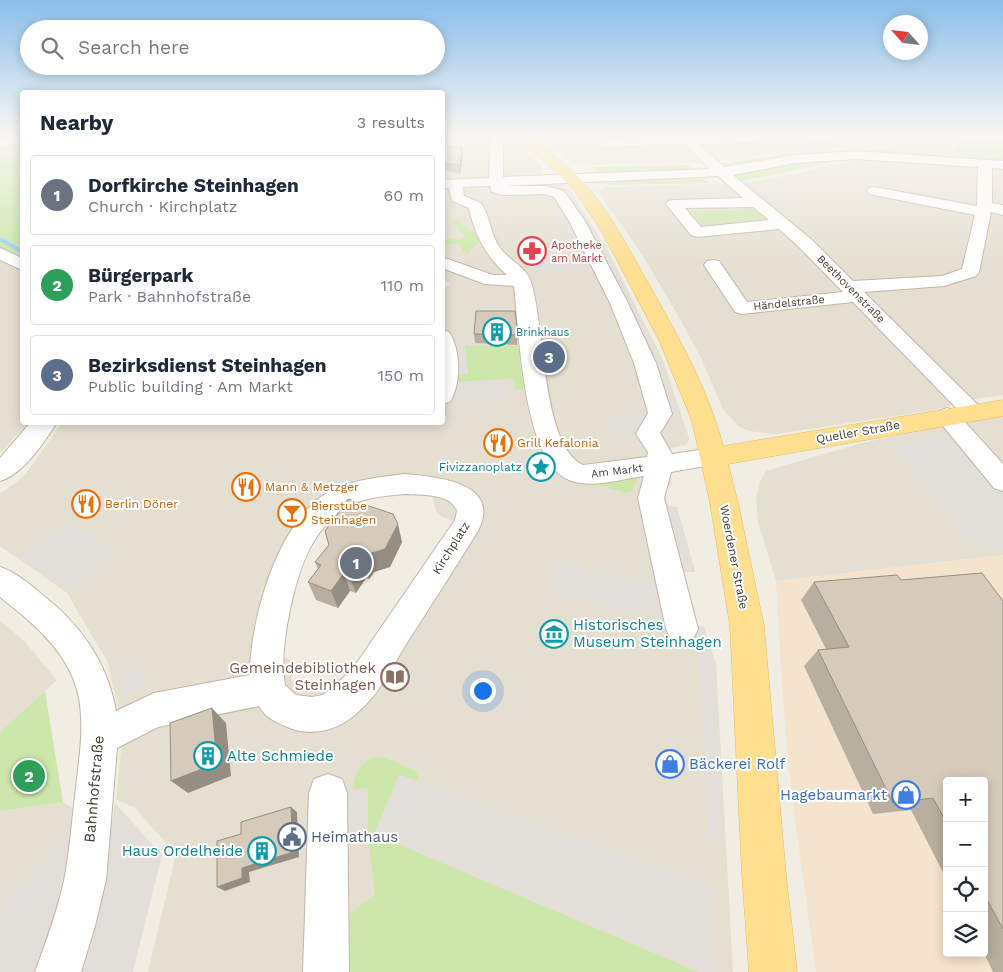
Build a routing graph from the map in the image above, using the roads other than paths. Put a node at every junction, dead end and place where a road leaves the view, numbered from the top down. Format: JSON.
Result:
{"nodes":[{"id":1,"x":562,"y":179,"type":"edge"},
{"id":2,"x":571,"y":179,"type":"edge"},
{"id":3,"x":730,"y":179,"type":"edge"},
{"id":4,"x":985,"y":179,"type":"edge"},
{"id":5,"x":497,"y":182,"type":"junction"},
{"id":6,"x":449,"y":184,"type":"edge"},
{"id":7,"x":874,"y":191,"type":"dead end"},
{"id":8,"x":757,"y":202,"type":"junction"},
{"id":9,"x":1003,"y":210,"type":"edge"},
{"id":10,"x":782,"y":224,"type":"junction"},
{"id":11,"x":0,"y":253,"type":"edge"},
{"id":12,"x":20,"y":263,"type":"edge"},
{"id":13,"x":445,"y":263,"type":"edge"},
{"id":14,"x":713,"y":265,"type":"dead end"},
{"id":15,"x":522,"y":281,"type":"junction"},
{"id":16,"x":854,"y":291,"type":"junction"},
{"id":17,"x":445,"y":343,"type":"edge"},
{"id":18,"x":445,"y":385,"type":"edge"},
{"id":19,"x":1003,"y":408,"type":"edge"},
{"id":20,"x":973,"y":412,"type":"junction"},
{"id":21,"x":947,"y":416,"type":"junction"},
{"id":22,"x":43,"y":425,"type":"edge"},
{"id":23,"x":713,"y":457,"type":"junction"},
{"id":24,"x":660,"y":466,"type":"junction"},
{"id":25,"x":0,"y":472,"type":"edge"},
{"id":26,"x":1003,"y":481,"type":"edge"},
{"id":27,"x":0,"y":580,"type":"edge"},
{"id":28,"x":682,"y":629,"type":"dead end"},
{"id":29,"x":268,"y":688,"type":"junction"},
{"id":30,"x":100,"y":737,"type":"junction"},
{"id":31,"x":328,"y":793,"type":"dead end"},
{"id":32,"x":58,"y":972,"type":"edge"},
{"id":33,"x":326,"y":972,"type":"edge"},
{"id":34,"x":773,"y":972,"type":"edge"}],
"edges":[{"from":1,"to":5,"type":"street"},
{"from":2,"to":23,"type":"main road","name":"Woerdener Straße"},
{"from":3,"to":8,"type":"street","name":"Beethovenstraße"},
{"from":4,"to":9,"type":"street"},
{"from":5,"to":6,"type":"street"},
{"from":5,"to":24,"type":"street","name":"Am Markt"},
{"from":6,"to":15,"type":"street"},
{"from":7,"to":16,"type":"street"},
{"from":8,"to":10,"type":"street","name":"Beethovenstraße"},
{"from":8,"to":10,"type":"street"},
{"from":10,"to":16,"type":"street","name":"Beethovenstraße"},
{"from":11,"to":12,"type":"street"},
{"from":13,"to":15,"type":"street"},
{"from":14,"to":16,"type":"street","name":"Händelstraße"},
{"from":15,"to":24,"type":"street","name":"Am Markt"},
{"from":16,"to":20,"type":"street","name":"Beethovenstraße"},
{"from":17,"to":18,"type":"street"},
{"from":19,"to":20,"type":"main road","name":"Queller Straße"},
{"from":20,"to":21,"type":"main road","name":"Queller Straße"},
{"from":21,"to":23,"type":"main road","name":"Queller Straße"},
{"from":21,"to":26,"type":"street"},
{"from":22,"to":25,"type":"street"},
{"from":23,"to":24,"type":"street","name":"Am Markt"},
{"from":23,"to":34,"type":"main road","name":"Woerdener Straße"},
{"from":24,"to":28,"type":"street"},
{"from":27,"to":30,"type":"street","name":"Bahnhofstraße"},
{"from":29,"to":29,"type":"street","name":"Kirchplatz"},
{"from":29,"to":30,"type":"street"},
{"from":30,"to":32,"type":"street","name":"Bahnhofstraße"},
{"from":31,"to":33,"type":"street"}]}
